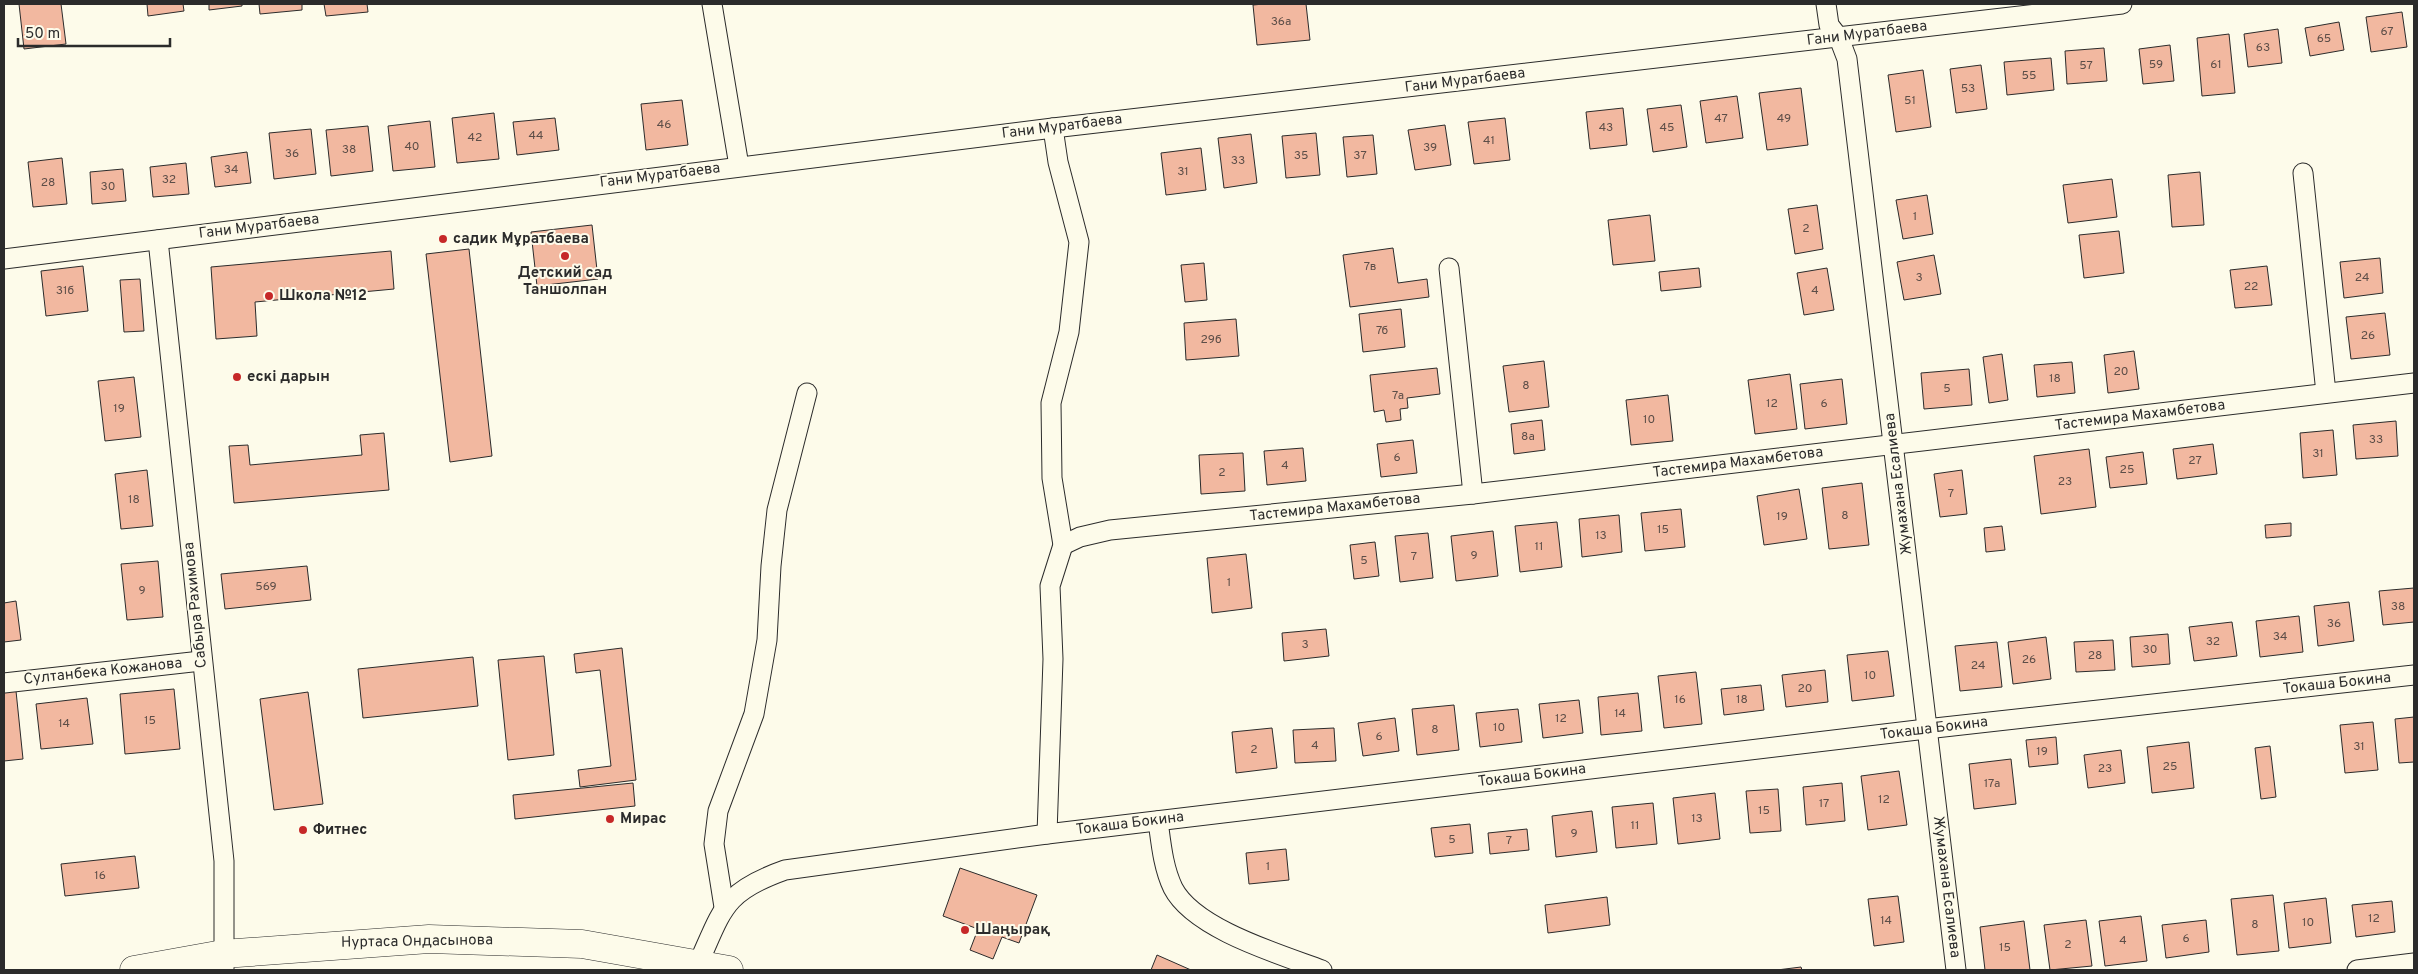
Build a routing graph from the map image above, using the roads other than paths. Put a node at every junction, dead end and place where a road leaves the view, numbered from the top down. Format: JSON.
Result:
{"nodes":[{"id":1,"x":712,"y":4,"type":"edge"},
{"id":2,"x":1826,"y":4,"type":"edge"},
{"id":3,"x":2122,"y":4,"type":"edge"},
{"id":4,"x":1839,"y":38,"type":"junction"},
{"id":5,"x":1053,"y":128,"type":"junction"},
{"id":6,"x":739,"y":166,"type":"junction"},
{"id":7,"x":2303,"y":173,"type":"dead end"},
{"id":8,"x":158,"y":240,"type":"junction"},
{"id":9,"x":4,"y":259,"type":"edge"},
{"id":10,"x":1449,"y":268,"type":"dead end"},
{"id":11,"x":2414,"y":383,"type":"edge"},
{"id":12,"x":808,"y":392,"type":"dead end"},
{"id":13,"x":2326,"y":393,"type":"junction"},
{"id":14,"x":1894,"y":446,"type":"junction"},
{"id":15,"x":1473,"y":494,"type":"junction"},
{"id":16,"x":1063,"y":545,"type":"junction"},
{"id":17,"x":201,"y":662,"type":"junction"},
{"id":18,"x":2414,"y":675,"type":"edge"},
{"id":19,"x":4,"y":683,"type":"edge"},
{"id":20,"x":1926,"y":729,"type":"junction"},
{"id":21,"x":1158,"y":821,"type":"junction"},
{"id":22,"x":1047,"y":834,"type":"junction"},
{"id":23,"x":724,"y":908,"type":"junction"},
{"id":24,"x":223,"y":962,"type":"edge"},
{"id":25,"x":2414,"y":963,"type":"edge"},
{"id":26,"x":698,"y":964,"type":"junction"},
{"id":27,"x":134,"y":970,"type":"edge"},
{"id":28,"x":729,"y":970,"type":"edge"},
{"id":29,"x":1322,"y":970,"type":"edge"},
{"id":30,"x":1956,"y":970,"type":"edge"},
{"id":31,"x":2357,"y":970,"type":"edge"}],
"edges":[{"from":1,"to":6,"type":"street"},
{"from":2,"to":4,"type":"street","name":"Жумахана Есалиева"},
{"from":3,"to":4,"type":"street","name":"Гани Муратбаева"},
{"from":4,"to":5,"type":"street","name":"Гани Муратбаева"},
{"from":4,"to":14,"type":"street","name":"Жумахана Есалиева"},
{"from":5,"to":6,"type":"street","name":"Гани Муратбаева"},
{"from":5,"to":16,"type":"street"},
{"from":6,"to":8,"type":"street","name":"Гани Муратбаева"},
{"from":7,"to":13,"type":"street"},
{"from":8,"to":9,"type":"street","name":"Гани Муратбаева"},
{"from":8,"to":17,"type":"street","name":"Сабыра Рахимова"},
{"from":10,"to":15,"type":"street"},
{"from":11,"to":13,"type":"street","name":"Тастемира Махамбетова"},
{"from":12,"to":23,"type":"street"},
{"from":13,"to":14,"type":"street","name":"Тастемира Махамбетова"},
{"from":14,"to":15,"type":"street","name":"Тастемира Махамбетова"},
{"from":14,"to":20,"type":"street","name":"Жумахана Есалиева"},
{"from":15,"to":16,"type":"street","name":"Тастемира Махамбетова"},
{"from":16,"to":22,"type":"street"},
{"from":17,"to":19,"type":"street","name":"Султанбека Кожанова"},
{"from":17,"to":24,"type":"street","name":"Сабыра Рахимова"},
{"from":18,"to":20,"type":"street","name":"Токаша Бокина"},
{"from":20,"to":21,"type":"street","name":"Токаша Бокина"},
{"from":20,"to":30,"type":"street","name":"Жумахана Есалиева"},
{"from":21,"to":22,"type":"street","name":"Токаша Бокина"},
{"from":21,"to":29,"type":"street"},
{"from":22,"to":23,"type":"street","name":"Токаша Бокина"},
{"from":23,"to":26,"type":"street","name":"Токаша Бокина"},
{"from":24,"to":26,"type":"main road","name":"Нуртаса Ондасынова"},
{"from":24,"to":27,"type":"main road","name":"Нуртаса Ондасынова"},
{"from":25,"to":31,"type":"street"},
{"from":26,"to":28,"type":"main road","name":"Нуртаса Ондасынова"}]}
